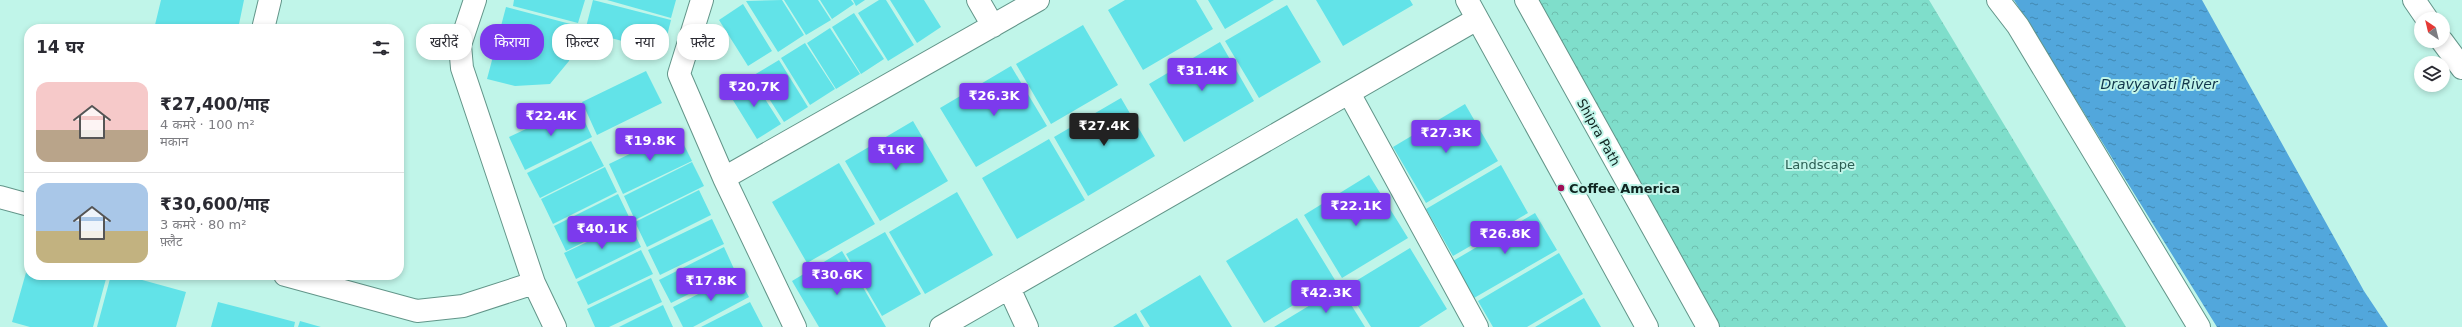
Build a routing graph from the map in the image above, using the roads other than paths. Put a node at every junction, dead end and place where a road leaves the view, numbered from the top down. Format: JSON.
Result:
{"nodes":[{"id":1,"x":270,"y":0,"type":"edge"},
{"id":2,"x":475,"y":0,"type":"edge"},
{"id":3,"x":702,"y":0,"type":"edge"},
{"id":4,"x":978,"y":0,"type":"edge"},
{"id":5,"x":1038,"y":0,"type":"edge"},
{"id":6,"x":1467,"y":0,"type":"edge"},
{"id":7,"x":1526,"y":0,"type":"edge"},
{"id":8,"x":1998,"y":0,"type":"edge"},
{"id":9,"x":2414,"y":0,"type":"edge"},
{"id":10,"x":2422,"y":12,"type":"edge"},
{"id":11,"x":1477,"y":19,"type":"junction"},
{"id":12,"x":264,"y":24,"type":"edge"},
{"id":13,"x":993,"y":26,"type":"junction"},
{"id":14,"x":2447,"y":48,"type":"edge"},
{"id":15,"x":2462,"y":68,"type":"edge"},
{"id":16,"x":1349,"y":93,"type":"junction"},
{"id":17,"x":724,"y":178,"type":"junction"},
{"id":18,"x":0,"y":197,"type":"edge"},
{"id":19,"x":24,"y":204,"type":"edge"},
{"id":20,"x":303,"y":280,"type":"edge"},
{"id":21,"x":534,"y":283,"type":"junction"},
{"id":22,"x":1009,"y":288,"type":"junction"},
{"id":23,"x":555,"y":327,"type":"edge"},
{"id":24,"x":795,"y":327,"type":"edge"},
{"id":25,"x":941,"y":327,"type":"edge"},
{"id":26,"x":1027,"y":327,"type":"edge"},
{"id":27,"x":1477,"y":327,"type":"edge"},
{"id":28,"x":1646,"y":327,"type":"edge"},
{"id":29,"x":1708,"y":327,"type":"edge"},
{"id":30,"x":2199,"y":327,"type":"edge"}],
"edges":[{"from":1,"to":12,"type":"street"},
{"from":2,"to":21,"type":"street"},
{"from":3,"to":17,"type":"street"},
{"from":4,"to":13,"type":"street"},
{"from":5,"to":13,"type":"street"},
{"from":6,"to":11,"type":"street"},
{"from":7,"to":29,"type":"street","name":"Shipra Path"},
{"from":8,"to":30,"type":"street"},
{"from":9,"to":10,"type":"street"},
{"from":11,"to":16,"type":"street"},
{"from":11,"to":28,"type":"street"},
{"from":13,"to":17,"type":"street"},
{"from":14,"to":15,"type":"street"},
{"from":16,"to":22,"type":"street"},
{"from":16,"to":27,"type":"street"},
{"from":17,"to":24,"type":"street"},
{"from":18,"to":19,"type":"street"},
{"from":20,"to":21,"type":"street"},
{"from":21,"to":23,"type":"street"},
{"from":22,"to":25,"type":"street"},
{"from":22,"to":26,"type":"street"}]}
